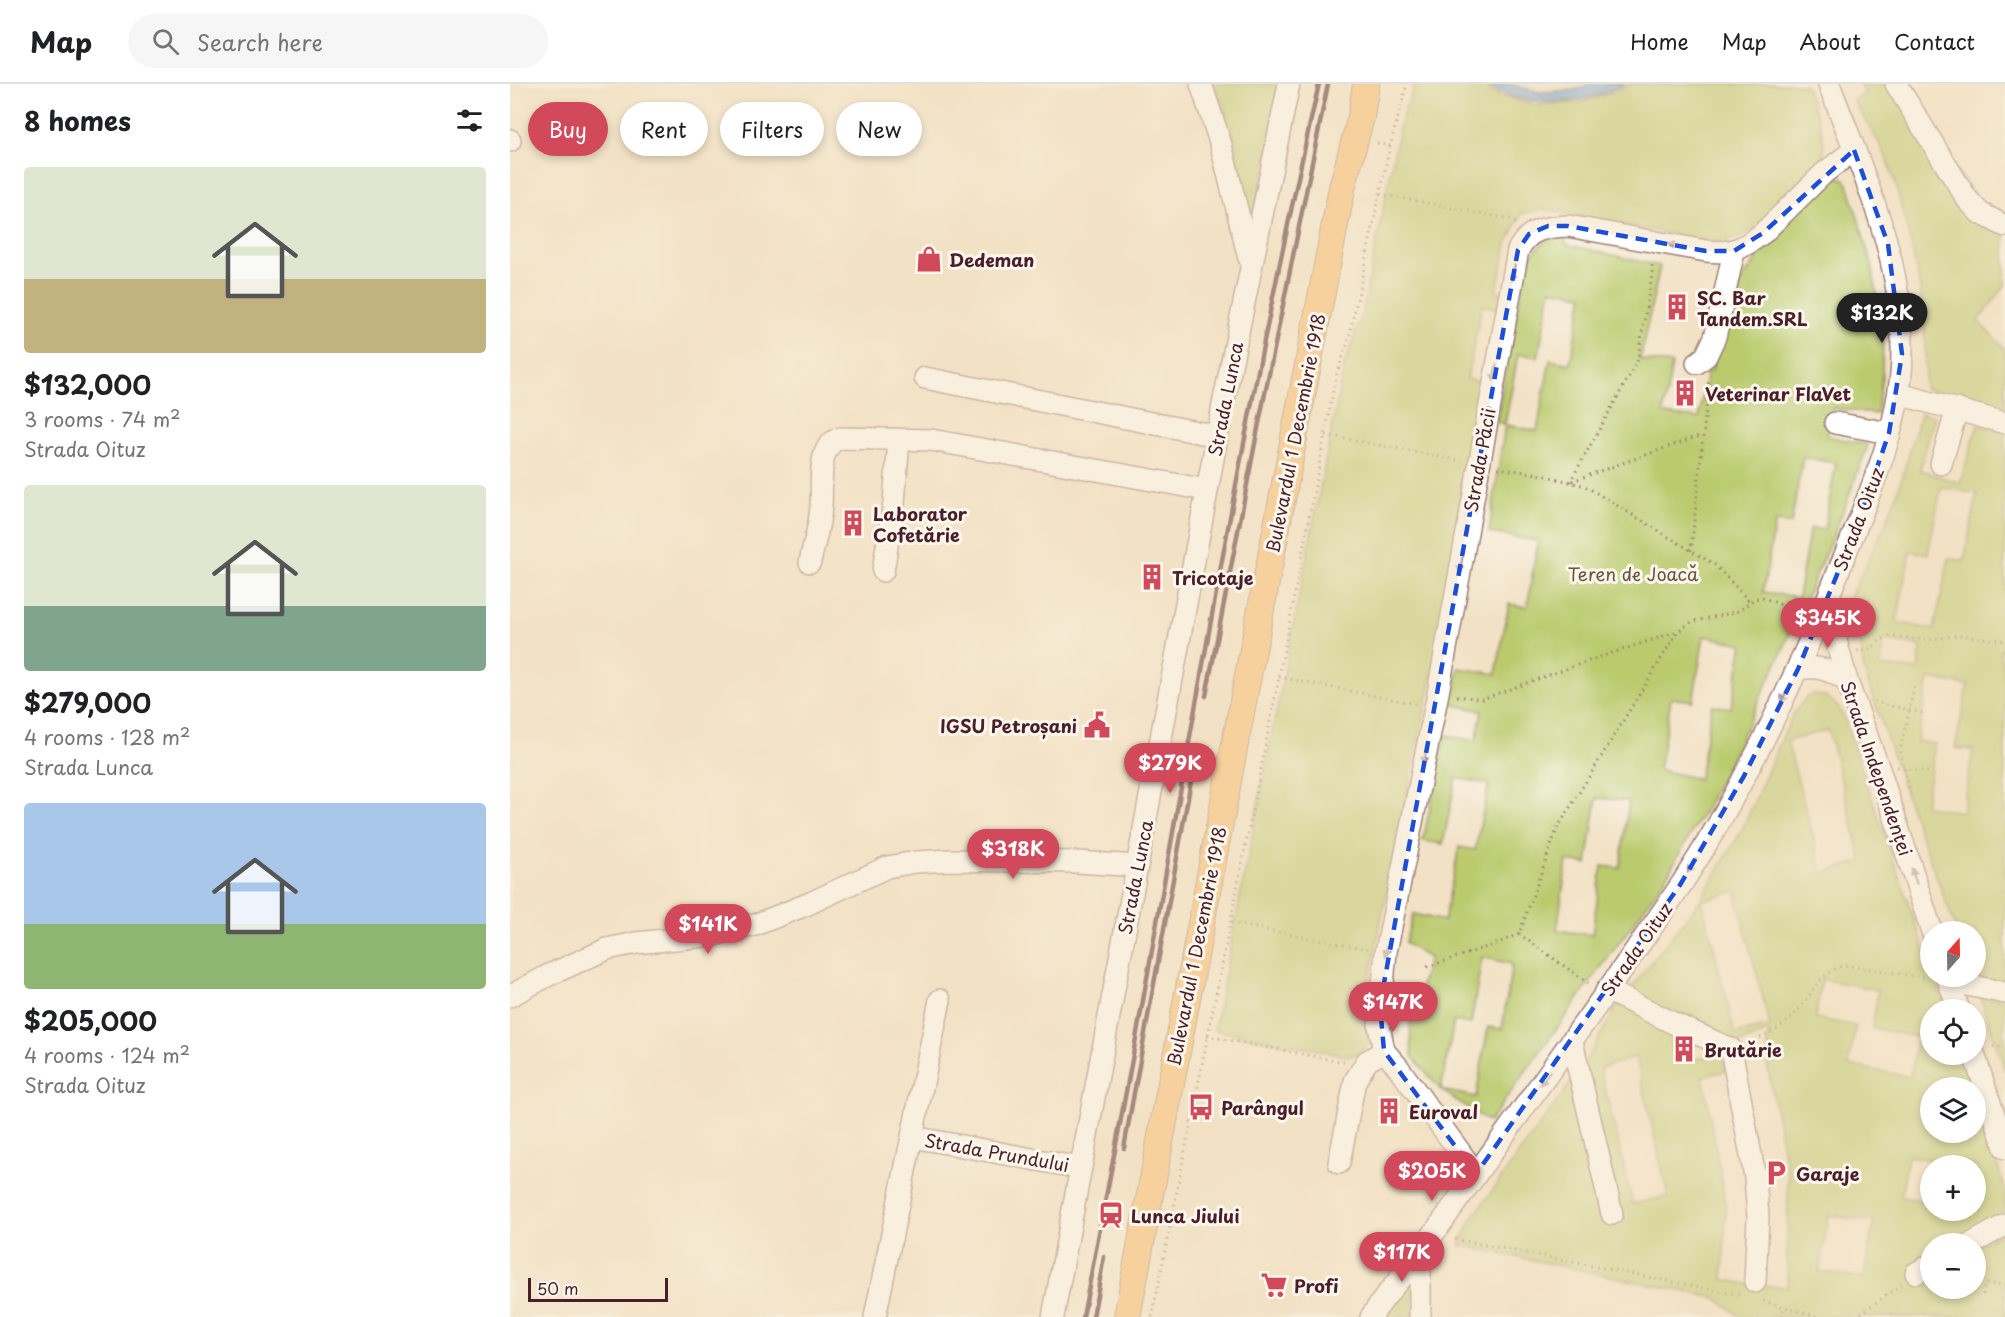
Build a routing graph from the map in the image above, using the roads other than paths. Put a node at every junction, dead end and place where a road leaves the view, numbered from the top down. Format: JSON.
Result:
{"nodes":[{"id":1,"x":1201,"y":84,"type":"edge"},
{"id":2,"x":1289,"y":84,"type":"edge"},
{"id":3,"x":1366,"y":84,"type":"edge"},
{"id":4,"x":1381,"y":84,"type":"edge"},
{"id":5,"x":1829,"y":84,"type":"edge"},
{"id":6,"x":1896,"y":84,"type":"edge"},
{"id":7,"x":1361,"y":117,"type":"junction"},
{"id":8,"x":1854,"y":150,"type":"junction"},
{"id":9,"x":2005,"y":226,"type":"edge"},
{"id":10,"x":1734,"y":251,"type":"junction"},
{"id":11,"x":1251,"y":264,"type":"junction"},
{"id":12,"x":1703,"y":368,"type":"road end"},
{"id":13,"x":925,"y":378,"type":"dead end"},
{"id":14,"x":1899,"y":394,"type":"junction"},
{"id":15,"x":1957,"y":409,"type":"junction"},
{"id":16,"x":1835,"y":423,"type":"dead end"},
{"id":17,"x":2005,"y":423,"type":"edge"},
{"id":18,"x":1889,"y":434,"type":"junction"},
{"id":19,"x":1217,"y":436,"type":"junction"},
{"id":20,"x":899,"y":440,"type":"junction"},
{"id":21,"x":1941,"y":464,"type":"dead end"},
{"id":22,"x":1207,"y":490,"type":"junction"},
{"id":23,"x":810,"y":562,"type":"dead end"},
{"id":24,"x":883,"y":571,"type":"dead end"},
{"id":25,"x":1823,"y":612,"type":"junction"},
{"id":26,"x":1798,"y":669,"type":"junction"},
{"id":27,"x":1847,"y":681,"type":"junction"},
{"id":28,"x":1137,"y":866,"type":"junction"},
{"id":29,"x":1928,"y":921,"type":"edge"},
{"id":30,"x":1981,"y":987,"type":"edge"},
{"id":31,"x":1599,"y":988,"type":"junction"},
{"id":32,"x":2005,"y":993,"type":"edge"},
{"id":33,"x":510,"y":996,"type":"edge"},
{"id":34,"x":940,"y":1000,"type":"dead end"},
{"id":35,"x":1572,"y":1041,"type":"junction"},
{"id":36,"x":1384,"y":1051,"type":"junction"},
{"id":37,"x":1986,"y":1059,"type":"edge"},
{"id":38,"x":913,"y":1137,"type":"junction"},
{"id":39,"x":2005,"y":1148,"type":"edge"},
{"id":40,"x":1339,"y":1163,"type":"dead end"},
{"id":41,"x":1081,"y":1168,"type":"junction"},
{"id":42,"x":1476,"y":1174,"type":"junction"},
{"id":43,"x":1612,"y":1214,"type":"dead end"},
{"id":44,"x":2005,"y":1225,"type":"edge"},
{"id":45,"x":1986,"y":1236,"type":"edge"},
{"id":46,"x":1420,"y":1253,"type":"junction"},
{"id":47,"x":1752,"y":1293,"type":"road end"},
{"id":48,"x":875,"y":1317,"type":"edge"},
{"id":49,"x":1053,"y":1317,"type":"edge"},
{"id":50,"x":1128,"y":1317,"type":"edge"},
{"id":51,"x":1371,"y":1317,"type":"edge"},
{"id":52,"x":1420,"y":1317,"type":"edge"}],
"edges":[{"from":1,"to":11,"type":"street"},
{"from":2,"to":11,"type":"street","name":"Strada Lunca"},
{"from":3,"to":7,"type":"main road","name":"Bulevardul 1 Decembrie 1918"},
{"from":4,"to":7,"type":"main road","name":"Bulevardul 1 Decembrie 1918"},
{"from":5,"to":8,"type":"street","name":"Strada Oituz"},
{"from":6,"to":9,"type":"street"},
{"from":7,"to":50,"type":"main road","name":"Bulevardul 1 Decembrie 1918"},
{"from":8,"to":10,"type":"street"},
{"from":8,"to":14,"type":"street","name":"Strada Oituz"},
{"from":10,"to":12,"type":"street"},
{"from":10,"to":36,"type":"street","name":"Strada Păcii","one_way":true},
{"from":11,"to":19,"type":"street","name":"Strada Lunca"},
{"from":13,"to":19,"type":"street"},
{"from":14,"to":15,"type":"street"},
{"from":14,"to":18,"type":"street","name":"Strada Oituz"},
{"from":15,"to":17,"type":"street"},
{"from":15,"to":21,"type":"street"},
{"from":16,"to":18,"type":"street"},
{"from":18,"to":25,"type":"street","name":"Strada Oituz"},
{"from":19,"to":22,"type":"street","name":"Strada Lunca"},
{"from":20,"to":22,"type":"street"},
{"from":20,"to":23,"type":"street"},
{"from":20,"to":24,"type":"street"},
{"from":22,"to":28,"type":"street","name":"Strada Lunca"},
{"from":25,"to":26,"type":"street","name":"Strada Oituz"},
{"from":25,"to":27,"type":"street","name":"Strada Independenței"},
{"from":26,"to":27,"type":"street"},
{"from":26,"to":31,"type":"street","name":"Strada Oituz","one_way":true},
{"from":29,"to":27,"type":"street","name":"Strada Independenței","one_way":true},
{"from":28,"to":33,"type":"street"},
{"from":28,"to":41,"type":"street","name":"Strada Lunca"},
{"from":30,"to":32,"type":"street"},
{"from":31,"to":35,"type":"street","name":"Strada Oituz"},
{"from":31,"to":47,"type":"street"},
{"from":34,"to":38,"type":"street","name":"Strada Prundului"},
{"from":35,"to":42,"type":"street","name":"Strada Oituz","one_way":true},
{"from":35,"to":43,"type":"street"},
{"from":36,"to":40,"type":"street"},
{"from":36,"to":42,"type":"street"},
{"from":37,"to":39,"type":"street"},
{"from":38,"to":41,"type":"street","name":"Strada Prundului"},
{"from":38,"to":48,"type":"street","name":"Strada Prundului"},
{"from":41,"to":49,"type":"street","name":"Strada Lunca"},
{"from":42,"to":46,"type":"street","name":"Strada Oituz"},
{"from":44,"to":45,"type":"street"},
{"from":46,"to":51,"type":"street","name":"Strada Oituz"},
{"from":46,"to":52,"type":"street"}]}
